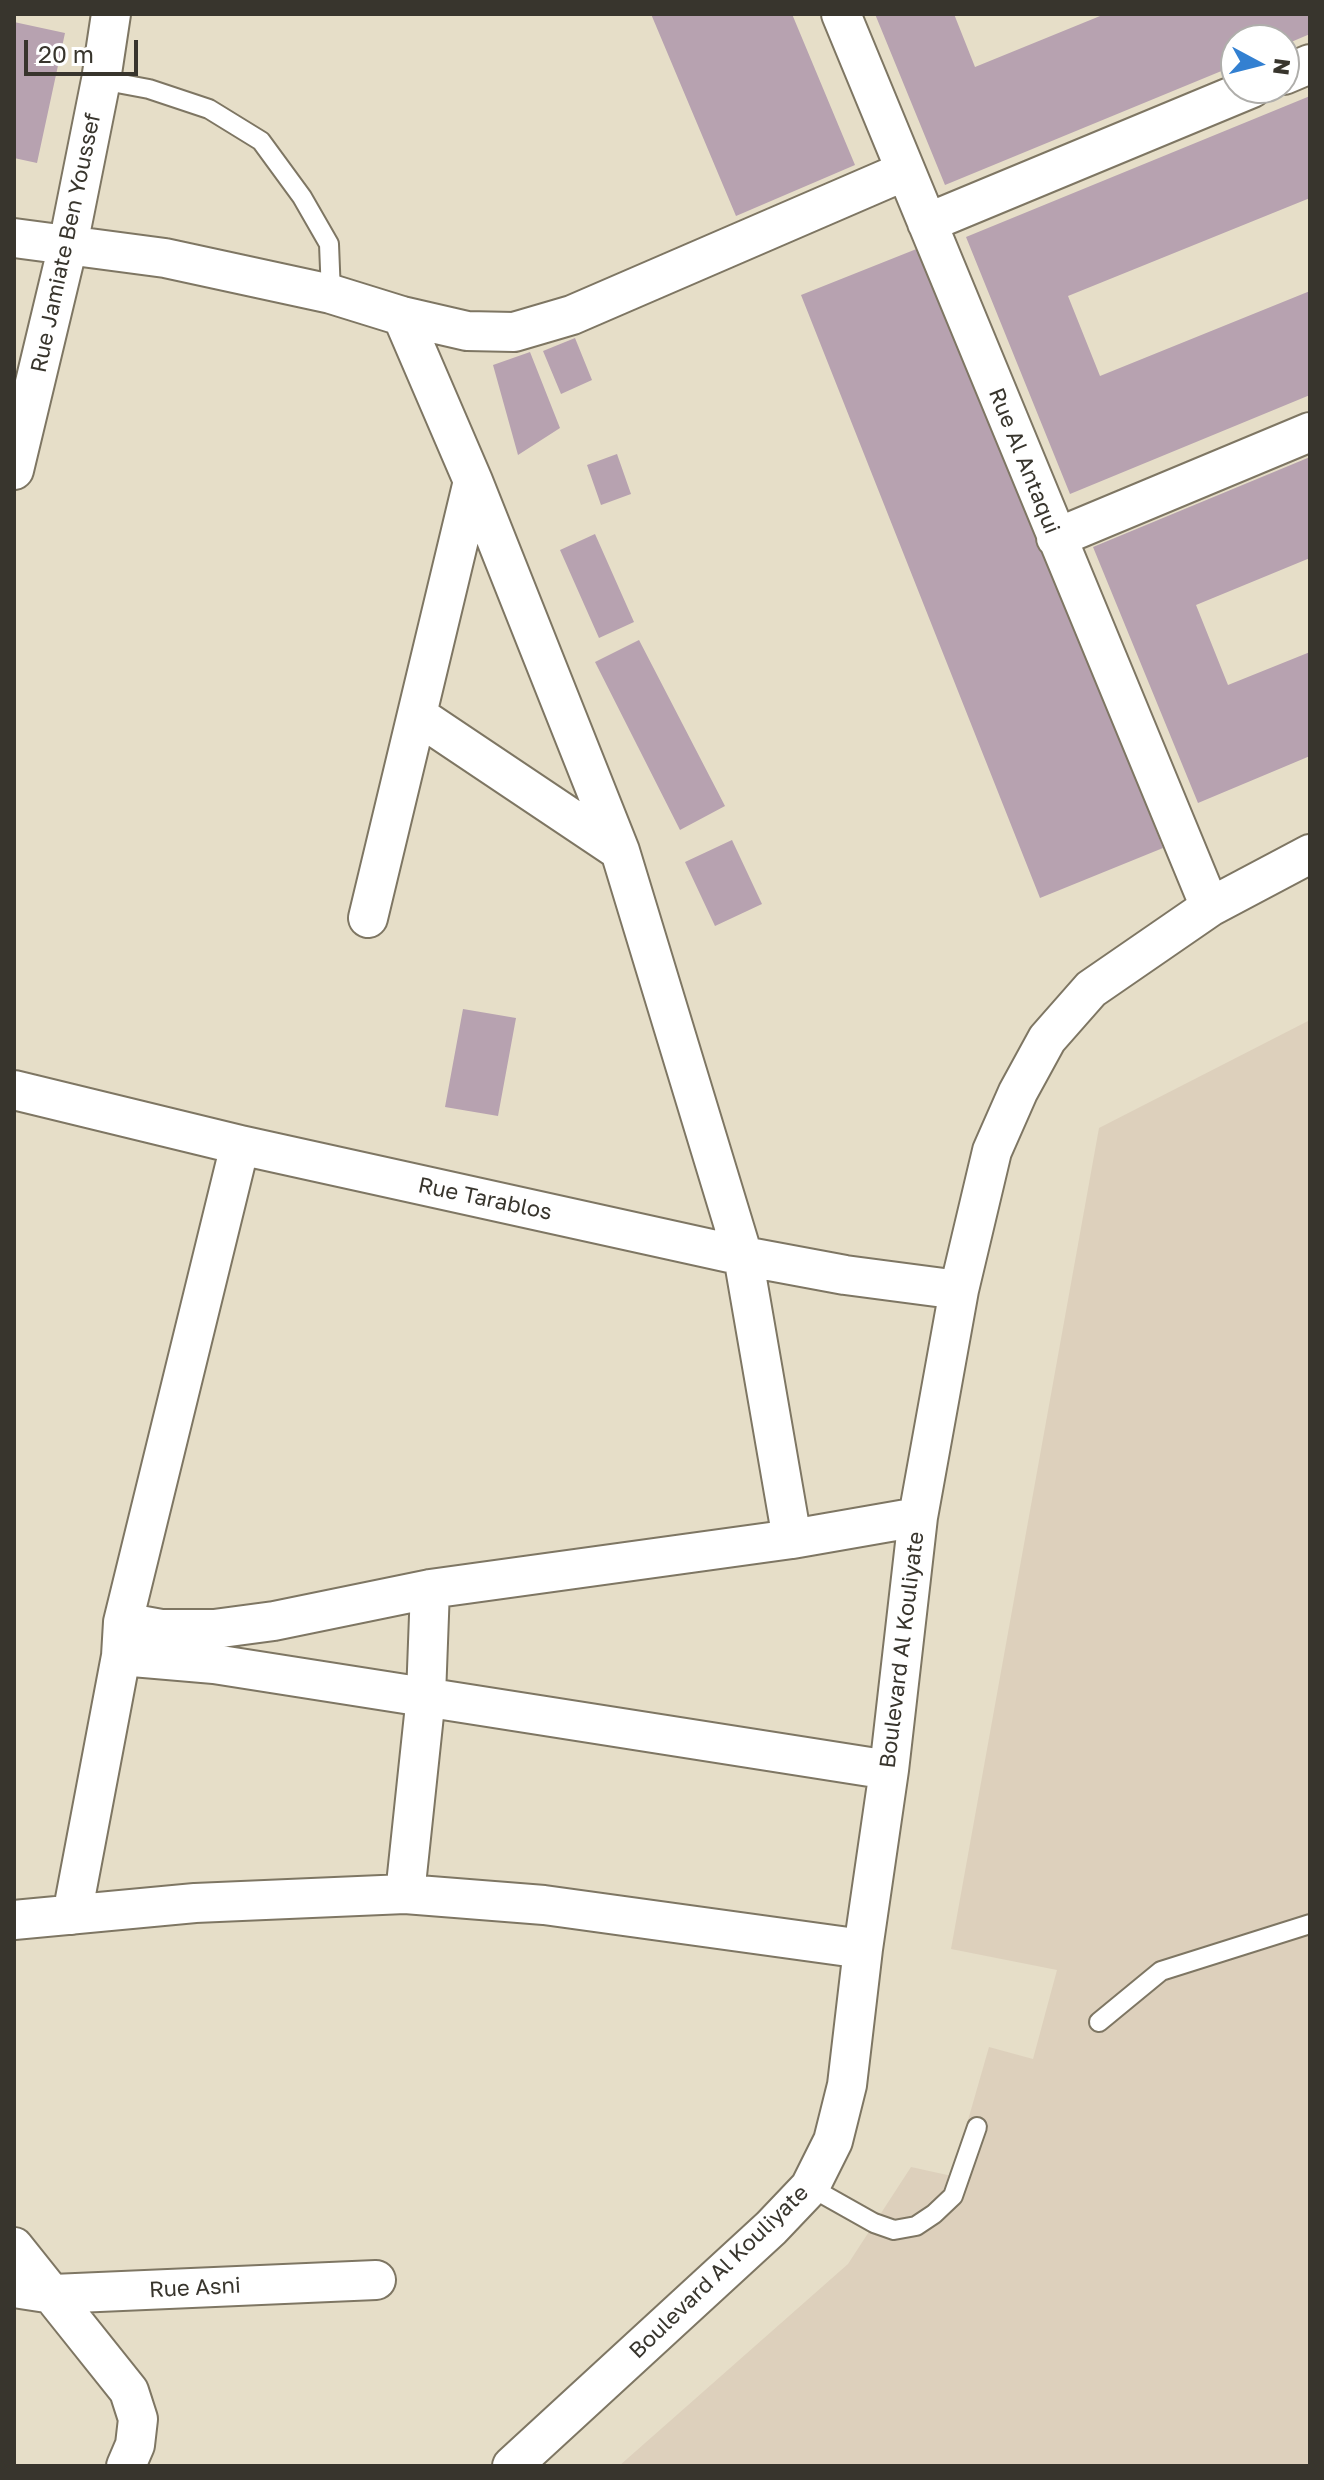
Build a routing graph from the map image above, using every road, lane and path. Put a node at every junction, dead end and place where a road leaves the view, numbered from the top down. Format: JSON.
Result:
{"nodes":[{"id":1,"x":111,"y":14,"type":"edge"},
{"id":2,"x":841,"y":14,"type":"edge"},
{"id":3,"x":101,"y":80,"type":"junction"},
{"id":4,"x":1220,"y":101,"type":"edge"},
{"id":5,"x":905,"y":171,"type":"junction"},
{"id":6,"x":927,"y":223,"type":"junction"},
{"id":7,"x":14,"y":238,"type":"edge"},
{"id":8,"x":68,"y":245,"type":"junction"},
{"id":9,"x":331,"y":294,"type":"junction"},
{"id":10,"x":402,"y":316,"type":"junction"},
{"id":11,"x":1310,"y":432,"type":"edge"},
{"id":12,"x":14,"y":470,"type":"edge"},
{"id":13,"x":473,"y":481,"type":"junction"},
{"id":14,"x":1056,"y":538,"type":"junction"},
{"id":15,"x":417,"y":715,"type":"junction"},
{"id":16,"x":620,"y":851,"type":"junction"},
{"id":17,"x":1310,"y":854,"type":"edge"},
{"id":18,"x":1210,"y":907,"type":"junction"},
{"id":19,"x":368,"y":918,"type":"dead end"},
{"id":20,"x":14,"y":1090,"type":"edge"},
{"id":21,"x":240,"y":1145,"type":"junction"},
{"id":22,"x":743,"y":1256,"type":"junction"},
{"id":23,"x":959,"y":1290,"type":"junction"},
{"id":24,"x":918,"y":1517,"type":"junction"},
{"id":25,"x":792,"y":1539,"type":"junction"},
{"id":26,"x":430,"y":1589,"type":"junction"},
{"id":27,"x":122,"y":1639,"type":"junction"},
{"id":28,"x":426,"y":1696,"type":"junction"},
{"id":29,"x":889,"y":1770,"type":"junction"},
{"id":30,"x":405,"y":1894,"type":"junction"},
{"id":31,"x":72,"y":1915,"type":"junction"},
{"id":32,"x":14,"y":1920,"type":"edge"},
{"id":33,"x":1310,"y":1924,"type":"edge"},
{"id":34,"x":863,"y":1949,"type":"junction"},
{"id":35,"x":1099,"y":2022,"type":"dead end"},
{"id":36,"x":977,"y":2127,"type":"dead end"},
{"id":37,"x":810,"y":2187,"type":"junction"},
{"id":38,"x":14,"y":2247,"type":"edge"},
{"id":39,"x":376,"y":2280,"type":"dead end"},
{"id":40,"x":14,"y":2288,"type":"edge"},
{"id":41,"x":53,"y":2294,"type":"junction"},
{"id":42,"x":126,"y":2466,"type":"edge"},
{"id":43,"x":512,"y":2466,"type":"edge"}],
"edges":[{"from":1,"to":3,"type":"street","name":"Rue Jamiate Ben Youssef"},
{"from":2,"to":5,"type":"street","name":"Rue Al Antaqui"},
{"from":3,"to":8,"type":"street","name":"Rue Jamiate Ben Youssef"},
{"from":3,"to":9,"type":"lane"},
{"from":4,"to":6,"type":"street"},
{"from":5,"to":6,"type":"street","name":"Rue Al Antaqui"},
{"from":5,"to":10,"type":"street"},
{"from":6,"to":14,"type":"street","name":"Rue Al Antaqui"},
{"from":7,"to":8,"type":"street"},
{"from":8,"to":9,"type":"street"},
{"from":8,"to":12,"type":"street","name":"Rue Jamiate Ben Youssef"},
{"from":9,"to":10,"type":"street"},
{"from":10,"to":13,"type":"street"},
{"from":11,"to":14,"type":"street"},
{"from":13,"to":15,"type":"street"},
{"from":13,"to":16,"type":"street"},
{"from":14,"to":18,"type":"street","name":"Rue Al Antaqui"},
{"from":15,"to":16,"type":"street"},
{"from":15,"to":19,"type":"street"},
{"from":16,"to":22,"type":"street"},
{"from":17,"to":18,"type":"street","name":"Boulevard Al Kouliyate"},
{"from":18,"to":23,"type":"street","name":"Boulevard Al Kouliyate"},
{"from":20,"to":21,"type":"street","name":"Rue Tarablos"},
{"from":21,"to":22,"type":"street","name":"Rue Tarablos"},
{"from":21,"to":27,"type":"street"},
{"from":22,"to":23,"type":"street","name":"Rue Tarablos"},
{"from":22,"to":25,"type":"street"},
{"from":23,"to":24,"type":"street","name":"Boulevard Al Kouliyate"},
{"from":24,"to":25,"type":"street"},
{"from":24,"to":29,"type":"street","name":"Boulevard Al Kouliyate"},
{"from":25,"to":26,"type":"street"},
{"from":26,"to":27,"type":"street"},
{"from":26,"to":28,"type":"street"},
{"from":27,"to":28,"type":"street"},
{"from":27,"to":31,"type":"street"},
{"from":28,"to":29,"type":"street"},
{"from":28,"to":30,"type":"street"},
{"from":29,"to":34,"type":"street","name":"Boulevard Al Kouliyate"},
{"from":30,"to":31,"type":"street"},
{"from":30,"to":34,"type":"street"},
{"from":31,"to":32,"type":"street"},
{"from":33,"to":35,"type":"lane"},
{"from":34,"to":37,"type":"street","name":"Boulevard Al Kouliyate"},
{"from":36,"to":37,"type":"lane"},
{"from":37,"to":43,"type":"street","name":"Boulevard Al Kouliyate"},
{"from":38,"to":41,"type":"street"},
{"from":39,"to":41,"type":"street","name":"Rue Asni"},
{"from":40,"to":41,"type":"street","name":"Rue Asni"},
{"from":41,"to":42,"type":"street"}]}
